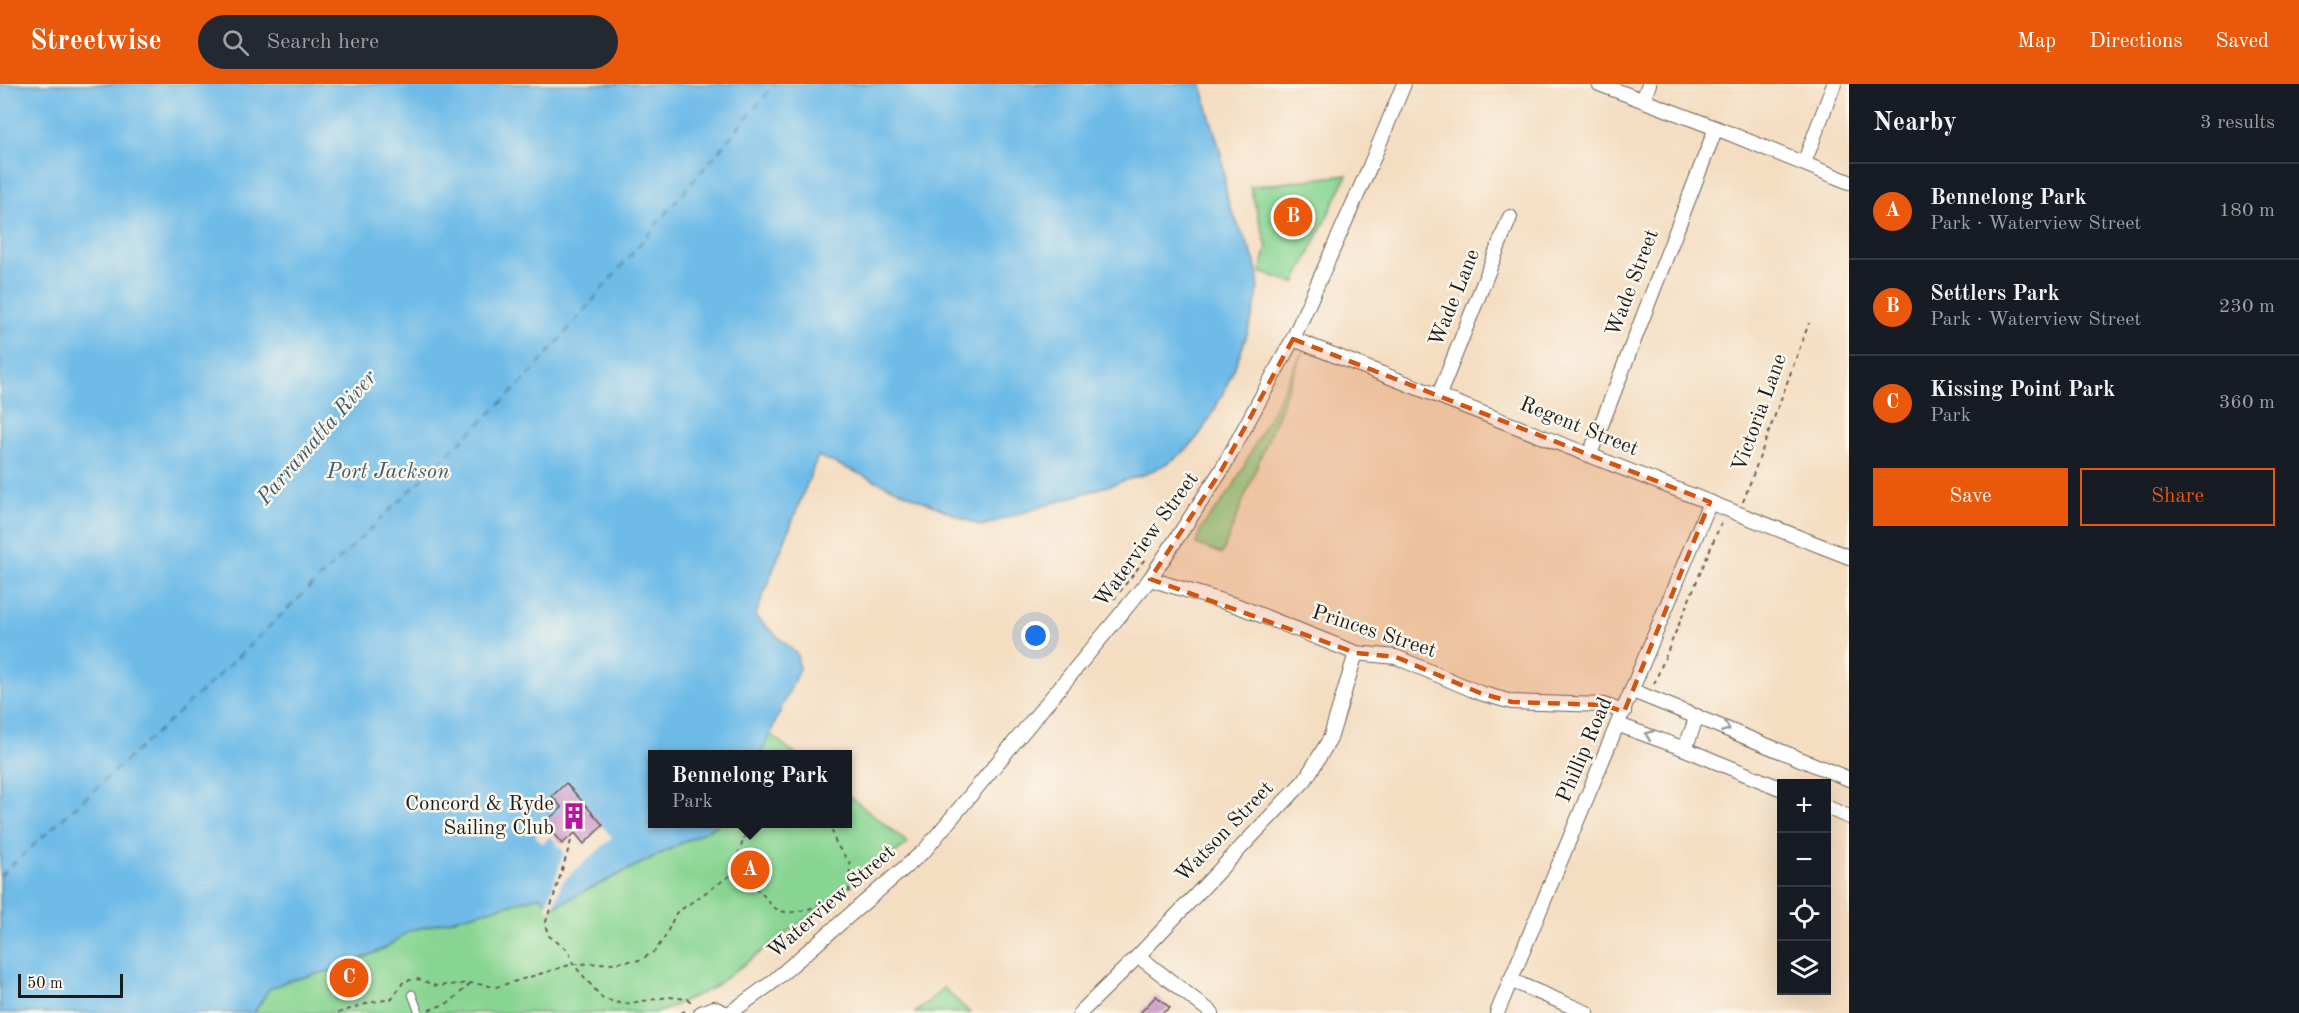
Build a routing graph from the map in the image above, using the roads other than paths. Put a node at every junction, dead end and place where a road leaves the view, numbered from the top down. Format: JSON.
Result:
{"nodes":[{"id":1,"x":1404,"y":84,"type":"edge"},
{"id":2,"x":1599,"y":84,"type":"edge"},
{"id":3,"x":1649,"y":84,"type":"edge"},
{"id":4,"x":1834,"y":84,"type":"edge"},
{"id":5,"x":1643,"y":100,"type":"junction"},
{"id":6,"x":1716,"y":128,"type":"junction"},
{"id":7,"x":1804,"y":163,"type":"junction"},
{"id":8,"x":1849,"y":182,"type":"edge"},
{"id":9,"x":1510,"y":217,"type":"dead end"},
{"id":10,"x":1293,"y":339,"type":"junction"},
{"id":11,"x":1438,"y":394,"type":"junction"},
{"id":12,"x":1590,"y":454,"type":"junction"},
{"id":13,"x":1710,"y":502,"type":"junction"},
{"id":14,"x":1849,"y":557,"type":"edge"},
{"id":15,"x":1150,"y":579,"type":"junction"},
{"id":16,"x":1356,"y":653,"type":"junction"},
{"id":17,"x":1633,"y":691,"type":"junction"},
{"id":18,"x":1697,"y":716,"type":"junction"},
{"id":19,"x":1621,"y":719,"type":"junction"},
{"id":20,"x":1685,"y":749,"type":"junction"},
{"id":21,"x":1849,"y":779,"type":"edge"},
{"id":22,"x":1777,"y":787,"type":"edge"},
{"id":23,"x":1831,"y":809,"type":"edge"},
{"id":24,"x":1849,"y":817,"type":"edge"},
{"id":25,"x":1138,"y":956,"type":"junction"},
{"id":26,"x":1510,"y":980,"type":"junction"},
{"id":27,"x":412,"y":994,"type":"dead end"},
{"id":28,"x":697,"y":1010,"type":"edge"},
{"id":29,"x":419,"y":1012,"type":"edge"},
{"id":30,"x":725,"y":1013,"type":"edge"},
{"id":31,"x":729,"y":1013,"type":"edge"},
{"id":32,"x":1080,"y":1013,"type":"edge"},
{"id":33,"x":1212,"y":1013,"type":"edge"},
{"id":34,"x":1497,"y":1013,"type":"edge"},
{"id":35,"x":1587,"y":1013,"type":"edge"}],
"edges":[{"from":1,"to":10,"type":"street","name":"Waterview Street"},
{"from":2,"to":5,"type":"street"},
{"from":3,"to":5,"type":"street"},
{"from":4,"to":7,"type":"street"},
{"from":5,"to":6,"type":"street"},
{"from":6,"to":7,"type":"street"},
{"from":6,"to":12,"type":"street","name":"Wade Street"},
{"from":7,"to":8,"type":"street"},
{"from":9,"to":11,"type":"street","name":"Wade Lane"},
{"from":10,"to":11,"type":"street","name":"Regent Street"},
{"from":10,"to":15,"type":"street","name":"Waterview Street"},
{"from":11,"to":12,"type":"street","name":"Regent Street"},
{"from":12,"to":13,"type":"street","name":"Regent Street"},
{"from":13,"to":14,"type":"street","name":"Regent Street"},
{"from":13,"to":17,"type":"street","name":"Phillip Road"},
{"from":15,"to":16,"type":"street","name":"Princes Street"},
{"from":15,"to":31,"type":"street","name":"Waterview Street"},
{"from":16,"to":19,"type":"street","name":"Princes Street"},
{"from":16,"to":25,"type":"street","name":"Watson Street"},
{"from":17,"to":18,"type":"street"},
{"from":17,"to":19,"type":"street","name":"Phillip Road"},
{"from":18,"to":20,"type":"street"},
{"from":18,"to":21,"type":"street","one_way":true},
{"from":20,"to":19,"type":"street","name":"Princes Street","one_way":true},
{"from":19,"to":26,"type":"street","name":"Phillip Road"},
{"from":20,"to":22,"type":"street","name":"Princes Street"},
{"from":23,"to":24,"type":"street"},
{"from":25,"to":32,"type":"street","name":"Watson Street"},
{"from":25,"to":33,"type":"street"},
{"from":26,"to":34,"type":"street","name":"Phillip Road"},
{"from":26,"to":35,"type":"street"},
{"from":27,"to":29,"type":"lane"},
{"from":28,"to":30,"type":"street"}]}
